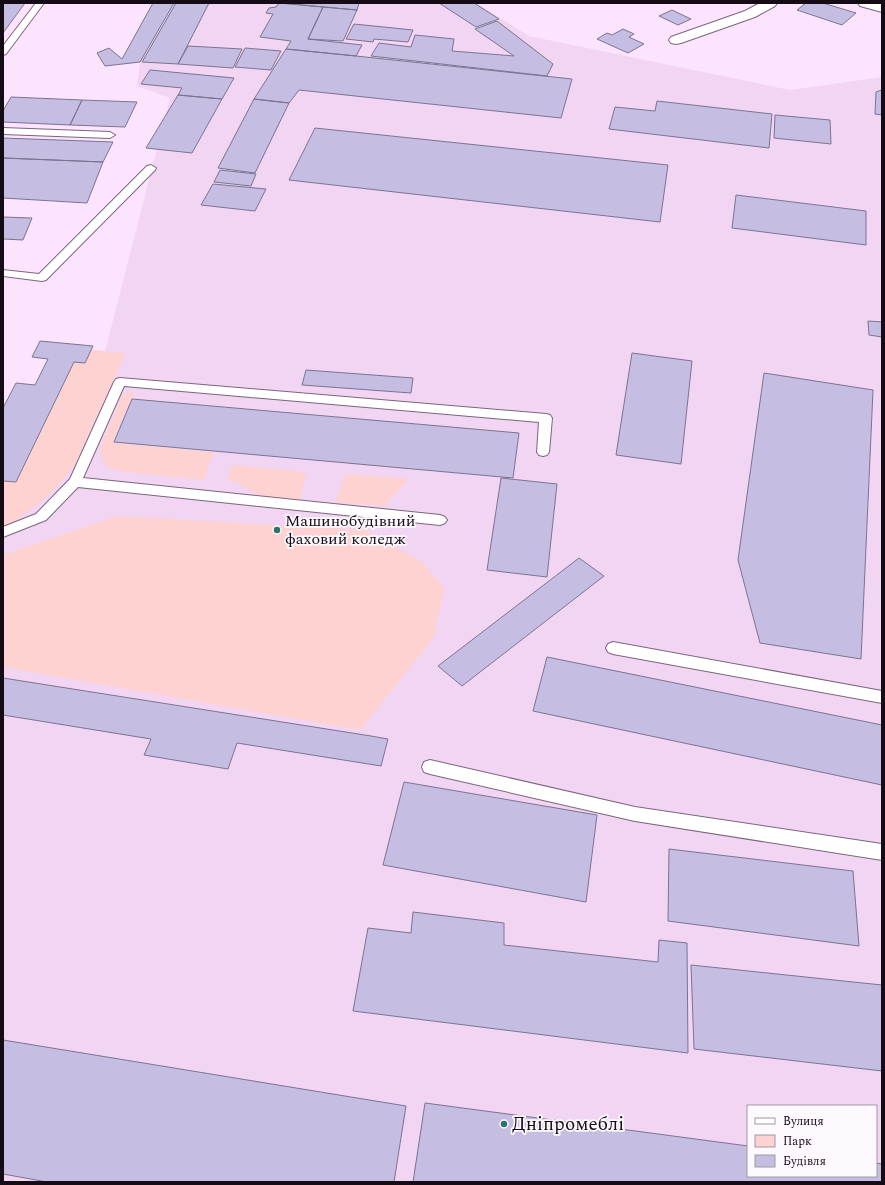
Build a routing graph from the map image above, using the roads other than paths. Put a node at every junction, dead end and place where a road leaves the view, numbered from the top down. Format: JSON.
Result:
{"nodes":[{"id":1,"x":40,"y":3,"type":"edge"},
{"id":2,"x":770,"y":3,"type":"edge"},
{"id":3,"x":865,"y":3,"type":"edge"},
{"id":4,"x":882,"y":8,"type":"edge"},
{"id":5,"x":676,"y":40,"type":"dead end"},
{"id":6,"x":3,"y":52,"type":"edge"},
{"id":7,"x":3,"y":131,"type":"edge"},
{"id":8,"x":110,"y":135,"type":"dead end"},
{"id":9,"x":151,"y":168,"type":"dead end"},
{"id":10,"x":3,"y":273,"type":"edge"},
{"id":11,"x":542,"y":452,"type":"dead end"},
{"id":12,"x":75,"y":482,"type":"junction"},
{"id":13,"x":440,"y":520,"type":"dead end"},
{"id":14,"x":3,"y":532,"type":"edge"},
{"id":15,"x":613,"y":648,"type":"dead end"},
{"id":16,"x":882,"y":697,"type":"edge"},
{"id":17,"x":430,"y":767,"type":"dead end"},
{"id":18,"x":882,"y":852,"type":"edge"}],
"edges":[{"from":1,"to":6,"type":"lane"},
{"from":2,"to":5,"type":"street"},
{"from":3,"to":4,"type":"street"},
{"from":7,"to":8,"type":"lane"},
{"from":9,"to":10,"type":"lane"},
{"from":11,"to":12,"type":"lane"},
{"from":12,"to":13,"type":"lane"},
{"from":12,"to":14,"type":"lane"},
{"from":15,"to":16,"type":"lane"},
{"from":17,"to":18,"type":"lane"}]}
